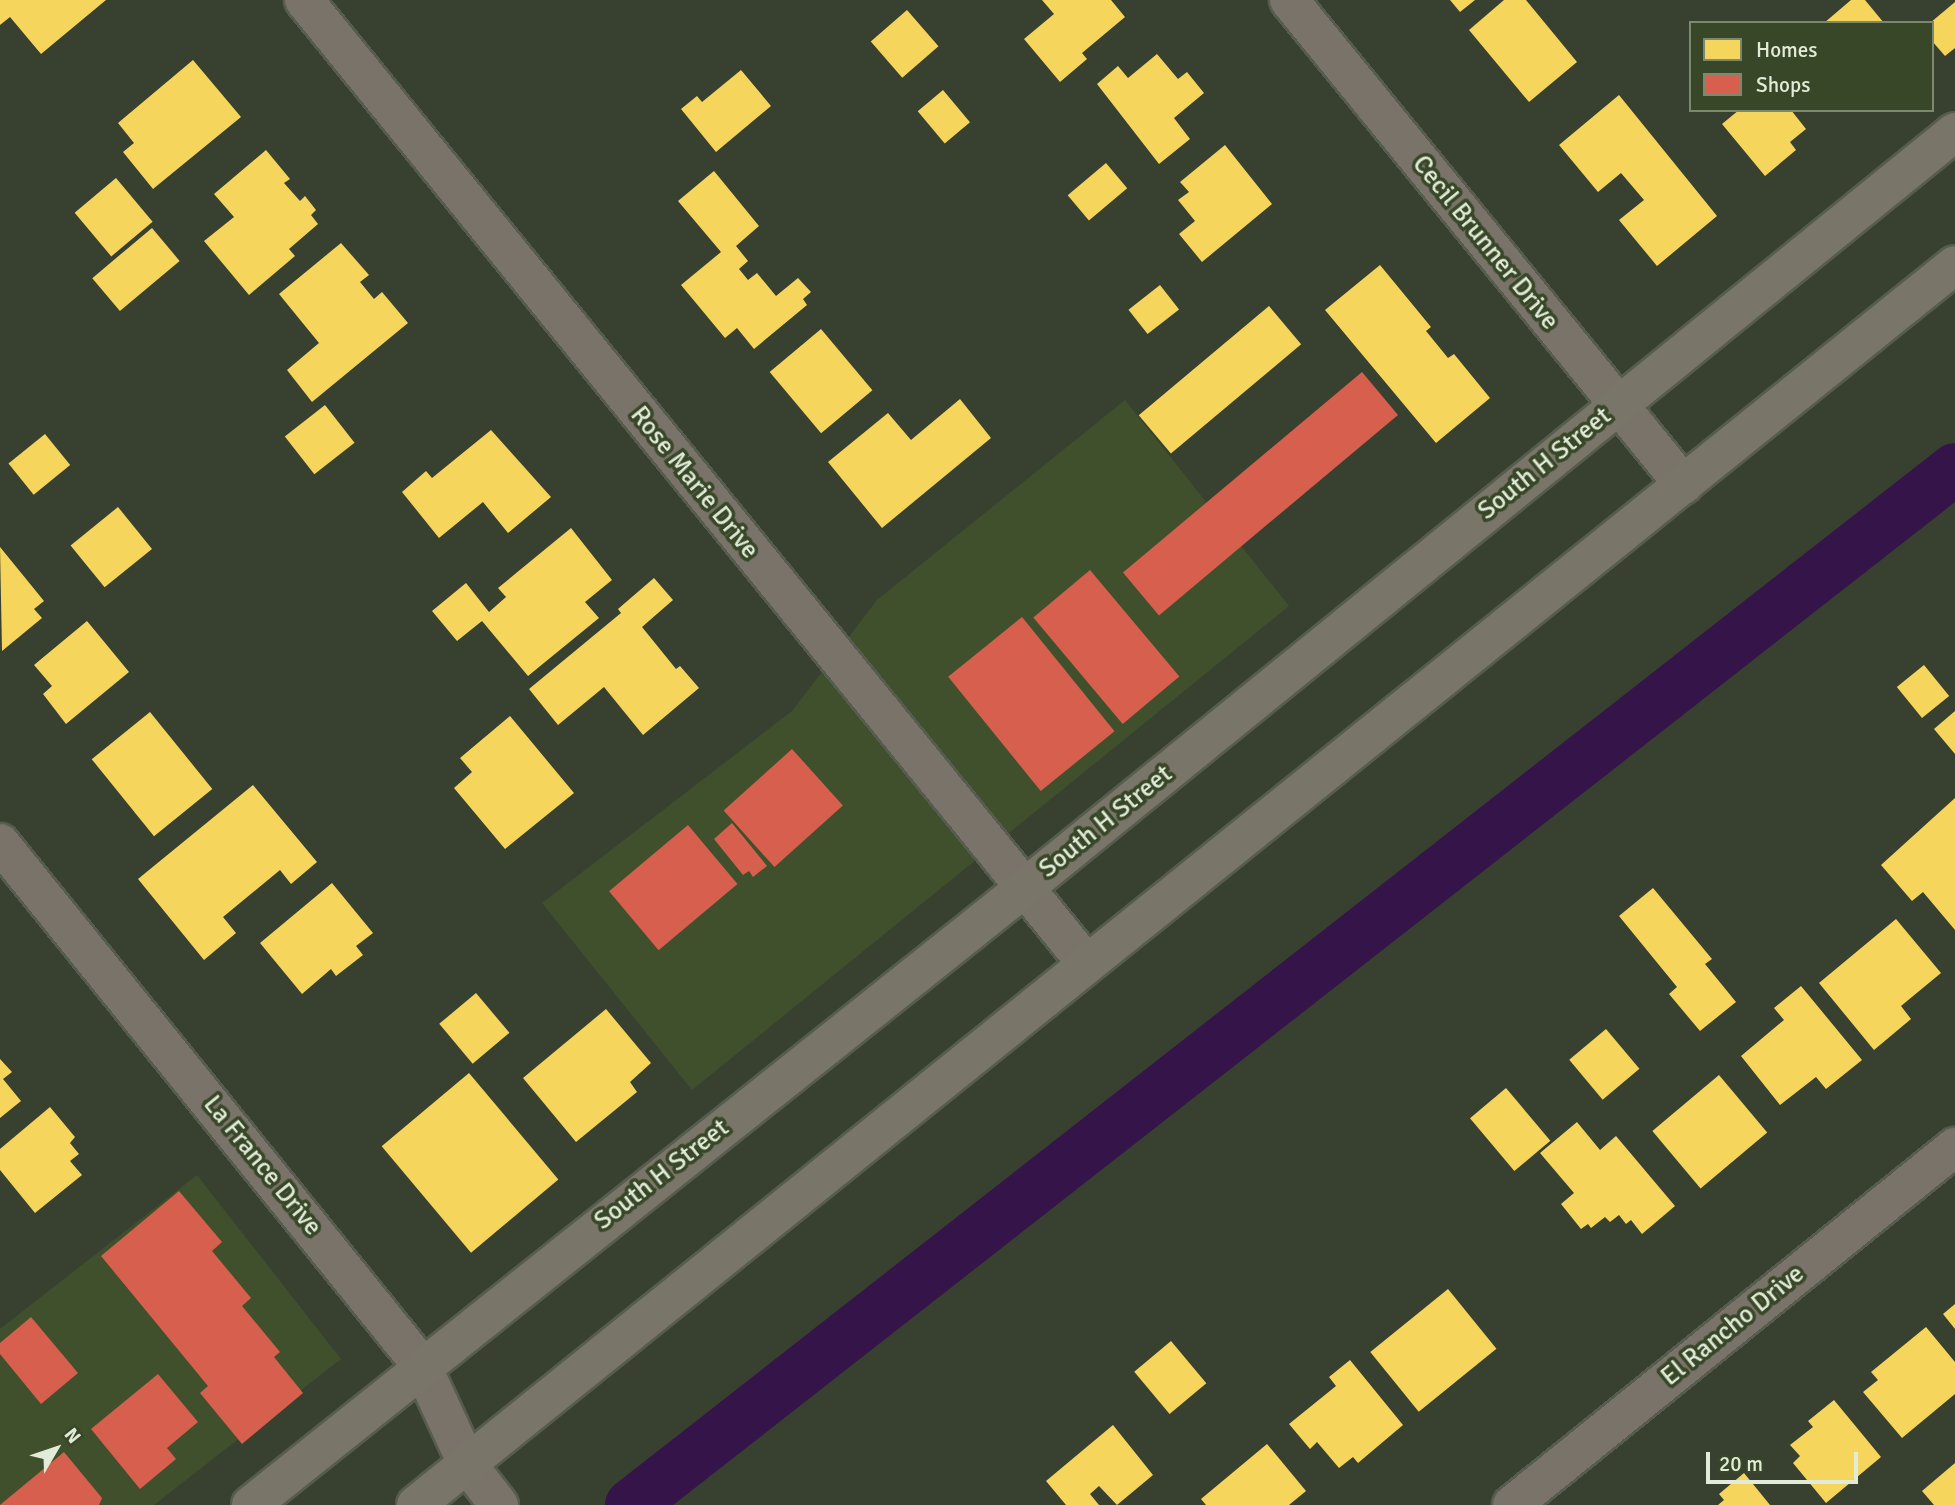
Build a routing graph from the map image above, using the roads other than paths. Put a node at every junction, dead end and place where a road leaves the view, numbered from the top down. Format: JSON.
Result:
{"nodes":[{"id":1,"x":304,"y":0,"type":"edge"},
{"id":2,"x":1289,"y":0,"type":"edge"},
{"id":3,"x":1955,"y":132,"type":"edge"},
{"id":4,"x":1955,"y":265,"type":"edge"},
{"id":5,"x":1616,"y":406,"type":"junction"},
{"id":6,"x":1684,"y":485,"type":"junction"},
{"id":7,"x":0,"y":843,"type":"edge"},
{"id":8,"x":1022,"y":890,"type":"junction"},
{"id":9,"x":1086,"y":963,"type":"junction"},
{"id":10,"x":1955,"y":1147,"type":"edge"},
{"id":11,"x":422,"y":1366,"type":"junction"},
{"id":12,"x":467,"y":1464,"type":"junction"},
{"id":13,"x":251,"y":1505,"type":"edge"},
{"id":14,"x":416,"y":1505,"type":"edge"},
{"id":15,"x":499,"y":1505,"type":"edge"},
{"id":16,"x":1512,"y":1505,"type":"edge"}],
"edges":[{"from":1,"to":8,"type":"street","name":"Rose Marie Drive"},
{"from":2,"to":5,"type":"street","name":"Cecil Brunner Drive"},
{"from":3,"to":5,"type":"street","name":"South H Street"},
{"from":4,"to":6,"type":"street"},
{"from":5,"to":6,"type":"street","name":"Cecil Brunner Drive"},
{"from":5,"to":8,"type":"street","name":"South H Street"},
{"from":6,"to":9,"type":"street"},
{"from":7,"to":11,"type":"street","name":"La France Drive"},
{"from":8,"to":9,"type":"street","name":"Rose Marie Drive"},
{"from":8,"to":11,"type":"street","name":"South H Street"},
{"from":9,"to":12,"type":"street"},
{"from":10,"to":16,"type":"street","name":"El Rancho Drive"},
{"from":11,"to":12,"type":"street","name":"La France Drive"},
{"from":11,"to":13,"type":"street","name":"South H Street"},
{"from":12,"to":14,"type":"street"},
{"from":12,"to":15,"type":"street","name":"La France Drive"}]}
